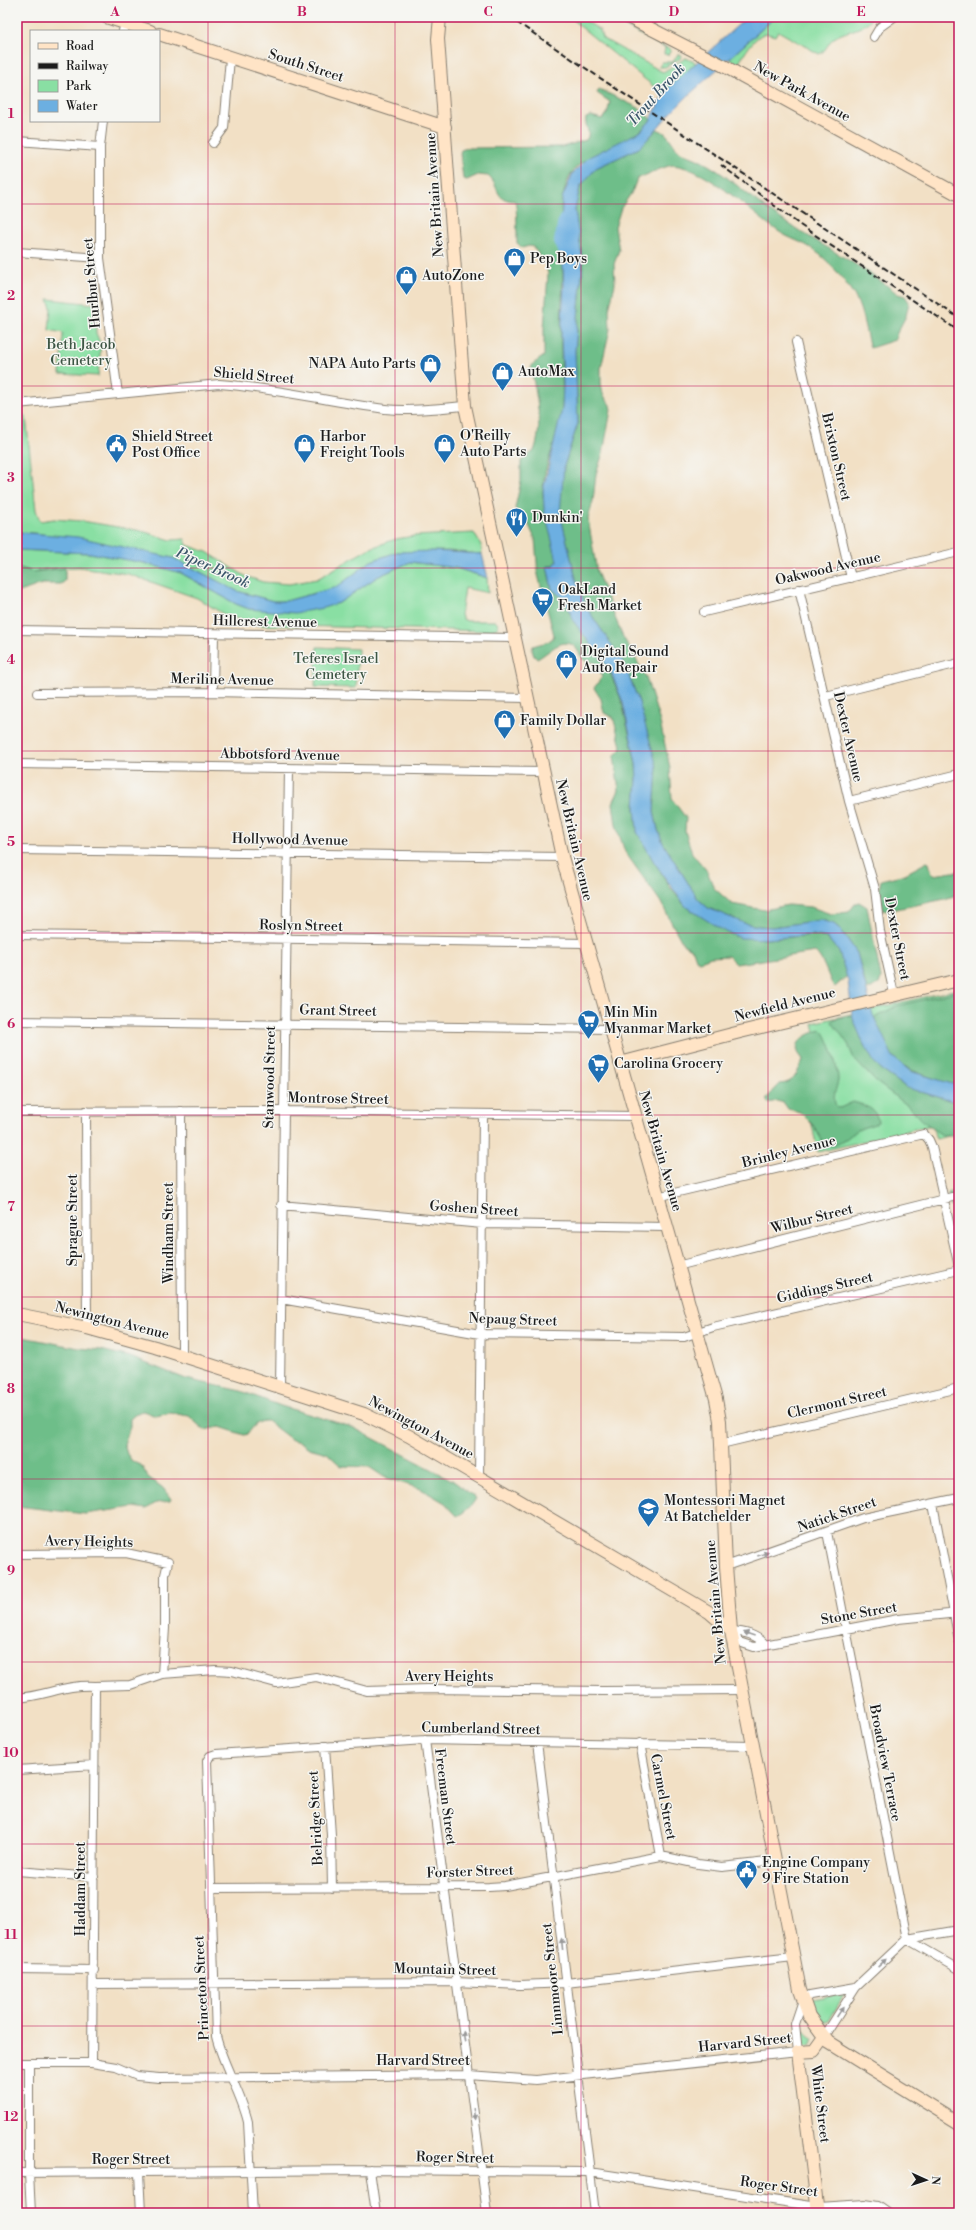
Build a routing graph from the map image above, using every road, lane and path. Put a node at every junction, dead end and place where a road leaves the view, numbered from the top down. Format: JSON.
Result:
{"nodes":[{"id":1,"x":106,"y":17,"type":"edge"},
{"id":2,"x":440,"y":17,"type":"edge"},
{"id":3,"x":628,"y":17,"type":"edge"},
{"id":4,"x":891,"y":18,"type":"edge"},
{"id":5,"x":124,"y":27,"type":"edge"},
{"id":6,"x":144,"y":30,"type":"edge"},
{"id":7,"x":160,"y":34,"type":"edge"},
{"id":8,"x":874,"y":37,"type":"dead end"},
{"id":9,"x":230,"y":58,"type":"junction"},
{"id":10,"x":103,"y":122,"type":"edge"},
{"id":11,"x":445,"y":127,"type":"junction"},
{"id":12,"x":17,"y":141,"type":"edge"},
{"id":13,"x":213,"y":143,"type":"dead end"},
{"id":14,"x":100,"y":147,"type":"junction"},
{"id":15,"x":959,"y":195,"type":"edge"},
{"id":16,"x":17,"y":252,"type":"edge"},
{"id":17,"x":100,"y":258,"type":"junction"},
{"id":18,"x":796,"y":342,"type":"dead end"},
{"id":19,"x":118,"y":394,"type":"junction"},
{"id":20,"x":17,"y":404,"type":"edge"},
{"id":21,"x":465,"y":406,"type":"junction"},
{"id":22,"x":959,"y":552,"type":"edge"},
{"id":23,"x":851,"y":578,"type":"junction"},
{"id":24,"x":799,"y":590,"type":"junction"},
{"id":25,"x":704,"y":612,"type":"dead end"},
{"id":26,"x":17,"y":630,"type":"edge"},
{"id":27,"x":214,"y":634,"type":"junction"},
{"id":28,"x":513,"y":638,"type":"junction"},
{"id":29,"x":959,"y":664,"type":"edge"},
{"id":30,"x":213,"y":692,"type":"junction"},
{"id":31,"x":37,"y":693,"type":"dead end"},
{"id":32,"x":826,"y":696,"type":"junction"},
{"id":33,"x":526,"y":698,"type":"junction"},
{"id":34,"x":17,"y":764,"type":"edge"},
{"id":35,"x":288,"y":768,"type":"junction"},
{"id":36,"x":543,"y":772,"type":"junction"},
{"id":37,"x":959,"y":774,"type":"edge"},
{"id":38,"x":849,"y":801,"type":"junction"},
{"id":39,"x":17,"y":850,"type":"edge"},
{"id":40,"x":287,"y":853,"type":"junction"},
{"id":41,"x":562,"y":858,"type":"junction"},
{"id":42,"x":875,"y":890,"type":"joint"},
{"id":43,"x":17,"y":935,"type":"edge"},
{"id":44,"x":285,"y":938,"type":"junction"},
{"id":45,"x":585,"y":943,"type":"junction"},
{"id":46,"x":959,"y":980,"type":"edge"},
{"id":47,"x":894,"y":994,"type":"junction"},
{"id":48,"x":17,"y":1021,"type":"edge"},
{"id":49,"x":284,"y":1023,"type":"junction"},
{"id":50,"x":610,"y":1029,"type":"junction"},
{"id":51,"x":620,"y":1063,"type":"junction"},
{"id":52,"x":86,"y":1111,"type":"junction"},
{"id":53,"x":181,"y":1111,"type":"junction"},
{"id":54,"x":282,"y":1111,"type":"junction"},
{"id":55,"x":17,"y":1112,"type":"edge"},
{"id":56,"x":483,"y":1115,"type":"junction"},
{"id":57,"x":635,"y":1116,"type":"junction"},
{"id":58,"x":657,"y":1197,"type":"junction"},
{"id":59,"x":952,"y":1197,"type":"dead end"},
{"id":60,"x":943,"y":1200,"type":"junction"},
{"id":61,"x":281,"y":1205,"type":"junction"},
{"id":62,"x":482,"y":1224,"type":"junction"},
{"id":63,"x":666,"y":1227,"type":"junction"},
{"id":64,"x":677,"y":1266,"type":"junction"},
{"id":65,"x":959,"y":1269,"type":"edge"},
{"id":66,"x":281,"y":1299,"type":"junction"},
{"id":67,"x":17,"y":1314,"type":"edge"},
{"id":68,"x":87,"y":1328,"type":"junction"},
{"id":69,"x":480,"y":1334,"type":"junction"},
{"id":70,"x":697,"y":1334,"type":"junction"},
{"id":71,"x":182,"y":1355,"type":"junction"},
{"id":72,"x":280,"y":1386,"type":"junction"},
{"id":73,"x":959,"y":1388,"type":"edge"},
{"id":74,"x":721,"y":1444,"type":"junction"},
{"id":75,"x":478,"y":1476,"type":"junction"},
{"id":76,"x":959,"y":1498,"type":"edge"},
{"id":77,"x":933,"y":1504,"type":"junction"},
{"id":78,"x":827,"y":1532,"type":"junction"},
{"id":79,"x":17,"y":1554,"type":"edge"},
{"id":80,"x":726,"y":1566,"type":"junction"},
{"id":81,"x":957,"y":1614,"type":"edge"},
{"id":82,"x":844,"y":1629,"type":"junction"},
{"id":83,"x":731,"y":1631,"type":"junction"},
{"id":84,"x":959,"y":1640,"type":"edge"},
{"id":85,"x":162,"y":1674,"type":"junction"},
{"id":86,"x":95,"y":1686,"type":"junction"},
{"id":87,"x":741,"y":1690,"type":"junction"},
{"id":88,"x":17,"y":1698,"type":"edge"},
{"id":89,"x":425,"y":1740,"type":"junction"},
{"id":90,"x":537,"y":1742,"type":"junction"},
{"id":91,"x":640,"y":1743,"type":"junction"},
{"id":92,"x":325,"y":1746,"type":"junction"},
{"id":93,"x":752,"y":1746,"type":"junction"},
{"id":94,"x":210,"y":1756,"type":"joint"},
{"id":95,"x":94,"y":1765,"type":"junction"},
{"id":96,"x":17,"y":1770,"type":"edge"},
{"id":97,"x":661,"y":1856,"type":"junction"},
{"id":98,"x":775,"y":1861,"type":"junction"},
{"id":99,"x":17,"y":1871,"type":"edge"},
{"id":100,"x":554,"y":1876,"type":"junction"},
{"id":101,"x":94,"y":1877,"type":"junction"},
{"id":102,"x":444,"y":1887,"type":"junction"},
{"id":103,"x":211,"y":1888,"type":"junction"},
{"id":104,"x":332,"y":1888,"type":"junction"},
{"id":105,"x":959,"y":1930,"type":"edge"},
{"id":106,"x":907,"y":1939,"type":"junction"},
{"id":107,"x":793,"y":1956,"type":"junction"},
{"id":108,"x":17,"y":1969,"type":"edge"},
{"id":109,"x":959,"y":1969,"type":"edge"},
{"id":110,"x":94,"y":1970,"type":"junction"},
{"id":111,"x":456,"y":1982,"type":"junction"},
{"id":112,"x":214,"y":1983,"type":"junction"},
{"id":113,"x":566,"y":1983,"type":"junction"},
{"id":114,"x":94,"y":1984,"type":"junction"},
{"id":115,"x":856,"y":1987,"type":"junction"},
{"id":116,"x":803,"y":2000,"type":"junction"},
{"id":117,"x":824,"y":2038,"type":"junction"},
{"id":118,"x":798,"y":2052,"type":"junction"},
{"id":119,"x":17,"y":2063,"type":"edge"},
{"id":120,"x":29,"y":2063,"type":"junction"},
{"id":121,"x":92,"y":2063,"type":"junction"},
{"id":122,"x":577,"y":2075,"type":"junction"},
{"id":123,"x":469,"y":2076,"type":"junction"},
{"id":124,"x":232,"y":2078,"type":"junction"},
{"id":125,"x":959,"y":2123,"type":"edge"},
{"id":126,"x":370,"y":2170,"type":"junction"},
{"id":127,"x":251,"y":2171,"type":"junction"},
{"id":128,"x":482,"y":2172,"type":"junction"},
{"id":129,"x":590,"y":2172,"type":"junction"},
{"id":130,"x":17,"y":2173,"type":"edge"},
{"id":131,"x":29,"y":2173,"type":"junction"},
{"id":132,"x":139,"y":2173,"type":"junction"},
{"id":133,"x":818,"y":2210,"type":"edge"},
{"id":134,"x":31,"y":2213,"type":"edge"},
{"id":135,"x":142,"y":2213,"type":"edge"},
{"id":136,"x":253,"y":2213,"type":"edge"},
{"id":137,"x":376,"y":2213,"type":"edge"},
{"id":138,"x":487,"y":2213,"type":"edge"},
{"id":139,"x":594,"y":2213,"type":"edge"},
{"id":140,"x":888,"y":2213,"type":"edge"}],
"edges":[{"from":1,"to":5,"type":"main road"},
{"from":2,"to":11,"type":"main road","name":"New Britain Avenue"},
{"from":3,"to":15,"type":"main road","name":"New Park Avenue"},
{"from":4,"to":8,"type":"street"},
{"from":5,"to":6,"type":"main road"},
{"from":7,"to":9,"type":"main road","name":"South Street"},
{"from":9,"to":11,"type":"main road","name":"South Street"},
{"from":9,"to":13,"type":"street"},
{"from":10,"to":14,"type":"street","name":"Hurlbut Street"},
{"from":11,"to":21,"type":"main road","name":"New Britain Avenue"},
{"from":12,"to":14,"type":"street"},
{"from":14,"to":17,"type":"street","name":"Hurlbut Street"},
{"from":16,"to":17,"type":"street"},
{"from":17,"to":19,"type":"street","name":"Hurlbut Street"},
{"from":18,"to":23,"type":"street","name":"Brixton Street"},
{"from":19,"to":20,"type":"street","name":"Shield Street"},
{"from":19,"to":21,"type":"street","name":"Shield Street"},
{"from":21,"to":28,"type":"main road","name":"New Britain Avenue"},
{"from":22,"to":23,"type":"street","name":"Oakwood Avenue"},
{"from":23,"to":24,"type":"street","name":"Oakwood Avenue"},
{"from":24,"to":25,"type":"street","name":"Oakwood Avenue"},
{"from":24,"to":32,"type":"street","name":"Dexter Avenue"},
{"from":26,"to":27,"type":"street","name":"Hillcrest Avenue"},
{"from":27,"to":28,"type":"street","name":"Hillcrest Avenue"},
{"from":27,"to":30,"type":"street"},
{"from":28,"to":33,"type":"main road","name":"New Britain Avenue"},
{"from":29,"to":32,"type":"street"},
{"from":30,"to":31,"type":"street","name":"Meriline Avenue"},
{"from":30,"to":33,"type":"street","name":"Meriline Avenue"},
{"from":32,"to":38,"type":"street","name":"Dexter Avenue"},
{"from":33,"to":36,"type":"main road","name":"New Britain Avenue"},
{"from":34,"to":35,"type":"street","name":"Abbotsford Avenue"},
{"from":35,"to":36,"type":"street","name":"Abbotsford Avenue"},
{"from":35,"to":40,"type":"street","name":"Stanwood Street"},
{"from":36,"to":41,"type":"main road","name":"New Britain Avenue"},
{"from":37,"to":38,"type":"street"},
{"from":38,"to":42,"type":"street","name":"Dexter Avenue"},
{"from":39,"to":40,"type":"street","name":"Hollywood Avenue"},
{"from":40,"to":41,"type":"street","name":"Hollywood Avenue"},
{"from":40,"to":44,"type":"street","name":"Stanwood Street"},
{"from":41,"to":45,"type":"main road","name":"New Britain Avenue"},
{"from":42,"to":47,"type":"street","name":"Dexter Street"},
{"from":43,"to":44,"type":"street","name":"Roslyn Street"},
{"from":44,"to":45,"type":"street","name":"Roslyn Street"},
{"from":44,"to":49,"type":"street","name":"Stanwood Street"},
{"from":45,"to":50,"type":"main road","name":"New Britain Avenue"},
{"from":46,"to":47,"type":"main road","name":"Newfield Avenue"},
{"from":47,"to":51,"type":"main road","name":"Newfield Avenue"},
{"from":48,"to":49,"type":"street","name":"Grant Street"},
{"from":49,"to":50,"type":"street","name":"Grant Street"},
{"from":49,"to":54,"type":"street","name":"Stanwood Street"},
{"from":50,"to":51,"type":"main road","name":"New Britain Avenue"},
{"from":51,"to":57,"type":"main road","name":"New Britain Avenue"},
{"from":52,"to":53,"type":"street","name":"Montrose Street"},
{"from":52,"to":55,"type":"street","name":"Montrose Street"},
{"from":52,"to":68,"type":"street","name":"Sprague Street"},
{"from":53,"to":54,"type":"street","name":"Montrose Street"},
{"from":53,"to":71,"type":"street","name":"Windham Street"},
{"from":54,"to":56,"type":"street","name":"Montrose Street"},
{"from":54,"to":61,"type":"street","name":"Stanwood Street"},
{"from":56,"to":57,"type":"street","name":"Montrose Street"},
{"from":56,"to":62,"type":"street"},
{"from":57,"to":58,"type":"main road","name":"New Britain Avenue"},
{"from":58,"to":60,"type":"street","name":"Brinley Avenue"},
{"from":58,"to":63,"type":"main road","name":"New Britain Avenue"},
{"from":59,"to":60,"type":"street","name":"Wilbur Street"},
{"from":60,"to":64,"type":"street","name":"Wilbur Street"},
{"from":60,"to":65,"type":"street"},
{"from":61,"to":62,"type":"street","name":"Goshen Street"},
{"from":61,"to":66,"type":"street","name":"Stanwood Street"},
{"from":62,"to":63,"type":"street","name":"Goshen Street"},
{"from":62,"to":69,"type":"street"},
{"from":63,"to":64,"type":"main road","name":"New Britain Avenue"},
{"from":64,"to":70,"type":"main road","name":"New Britain Avenue"},
{"from":65,"to":70,"type":"street","name":"Giddings Street"},
{"from":66,"to":69,"type":"street","name":"Nepaug Street"},
{"from":66,"to":72,"type":"street","name":"Stanwood Street"},
{"from":67,"to":68,"type":"main road","name":"Newington Avenue"},
{"from":68,"to":71,"type":"main road","name":"Newington Avenue"},
{"from":69,"to":70,"type":"street","name":"Nepaug Street"},
{"from":69,"to":75,"type":"street"},
{"from":70,"to":74,"type":"main road","name":"New Britain Avenue"},
{"from":71,"to":72,"type":"main road","name":"Newington Avenue"},
{"from":72,"to":75,"type":"main road","name":"Newington Avenue"},
{"from":73,"to":74,"type":"street","name":"Clermont Street"},
{"from":74,"to":80,"type":"main road","name":"New Britain Avenue"},
{"from":75,"to":83,"type":"main road","name":"Newington Avenue"},
{"from":76,"to":77,"type":"street","name":"Natick Street"},
{"from":77,"to":78,"type":"street","name":"Natick Street"},
{"from":77,"to":81,"type":"street"},
{"from":80,"to":78,"type":"street","name":"Natick Street","one_way":true},
{"from":78,"to":82,"type":"street","name":"Broadview Terrace"},
{"from":79,"to":85,"type":"street","name":"Avery Heights"},
{"from":80,"to":83,"type":"main road","name":"New Britain Avenue"},
{"from":81,"to":82,"type":"street","name":"Stone Street"},
{"from":81,"to":84,"type":"street"},
{"from":82,"to":83,"type":"street","name":"Stone Street"},
{"from":82,"to":106,"type":"street","name":"Broadview Terrace"},
{"from":83,"to":87,"type":"main road","name":"New Britain Avenue"},
{"from":85,"to":86,"type":"street","name":"Avery Heights"},
{"from":85,"to":87,"type":"street","name":"Avery Heights"},
{"from":86,"to":88,"type":"street","name":"Avery Heights"},
{"from":86,"to":95,"type":"street","name":"Haddam Street"},
{"from":87,"to":93,"type":"main road","name":"New Britain Avenue"},
{"from":89,"to":90,"type":"street","name":"Cumberland Street"},
{"from":89,"to":92,"type":"street","name":"Cumberland Street"},
{"from":89,"to":102,"type":"street","name":"Freeman Street"},
{"from":90,"to":91,"type":"street","name":"Cumberland Street"},
{"from":90,"to":100,"type":"street","name":"Linnmoore Street"},
{"from":91,"to":93,"type":"street","name":"Cumberland Street"},
{"from":91,"to":97,"type":"street","name":"Carmel Street"},
{"from":92,"to":94,"type":"street","name":"Cumberland Street"},
{"from":92,"to":104,"type":"street","name":"Belridge Street"},
{"from":93,"to":98,"type":"main road","name":"New Britain Avenue"},
{"from":94,"to":103,"type":"street","name":"Princeton Street"},
{"from":95,"to":96,"type":"street"},
{"from":95,"to":101,"type":"street","name":"Haddam Street"},
{"from":97,"to":98,"type":"street","name":"Forster Street"},
{"from":97,"to":100,"type":"street","name":"Forster Street"},
{"from":98,"to":107,"type":"main road","name":"New Britain Avenue"},
{"from":99,"to":101,"type":"street"},
{"from":100,"to":102,"type":"street","name":"Forster Street"},
{"from":113,"to":100,"type":"street","name":"Linnmoore Street","one_way":true},
{"from":101,"to":110,"type":"street","name":"Haddam Street"},
{"from":102,"to":104,"type":"street","name":"Forster Street"},
{"from":102,"to":111,"type":"street","name":"Freeman Street"},
{"from":103,"to":104,"type":"street","name":"Forster Street"},
{"from":103,"to":112,"type":"street","name":"Princeton Street"},
{"from":105,"to":106,"type":"street"},
{"from":106,"to":109,"type":"street"},
{"from":115,"to":106,"type":"street","one_way":true},
{"from":107,"to":113,"type":"street","name":"Mountain Street"},
{"from":107,"to":116,"type":"main road","name":"New Britain Avenue"},
{"from":108,"to":110,"type":"street"},
{"from":110,"to":114,"type":"street","name":"Haddam Street"},
{"from":111,"to":112,"type":"street","name":"Mountain Street"},
{"from":111,"to":113,"type":"street","name":"Mountain Street"},
{"from":123,"to":111,"type":"street","name":"Freeman Street","one_way":true},
{"from":112,"to":114,"type":"street","name":"Mountain Street"},
{"from":112,"to":124,"type":"street","name":"Princeton Street"},
{"from":113,"to":122,"type":"street","name":"Linnmoore Street"},
{"from":114,"to":121,"type":"street","name":"Haddam Street"},
{"from":115,"to":116,"type":"street"},
{"from":117,"to":115,"type":"street","one_way":true},
{"from":116,"to":117,"type":"main road","name":"New Britain Avenue"},
{"from":116,"to":118,"type":"street","name":"White Street"},
{"from":117,"to":118,"type":"main road","name":"Harvard Street"},
{"from":117,"to":125,"type":"main road","name":"New Britain Avenue"},
{"from":118,"to":122,"type":"street","name":"Harvard Street"},
{"from":118,"to":133,"type":"main road","name":"White Street"},
{"from":119,"to":120,"type":"street","name":"Harvard Street"},
{"from":120,"to":121,"type":"street","name":"Harvard Street"},
{"from":120,"to":131,"type":"street"},
{"from":121,"to":124,"type":"street","name":"Harvard Street"},
{"from":122,"to":123,"type":"street","name":"Harvard Street"},
{"from":122,"to":129,"type":"street","name":"Linnmoore Street"},
{"from":123,"to":124,"type":"street","name":"Harvard Street"},
{"from":123,"to":128,"type":"street","name":"Freeman Street","one_way":true},
{"from":124,"to":127,"type":"street","name":"Princeton Street"},
{"from":126,"to":127,"type":"street","name":"Roger Street"},
{"from":126,"to":128,"type":"street","name":"Roger Street"},
{"from":126,"to":137,"type":"street"},
{"from":127,"to":132,"type":"street","name":"Roger Street"},
{"from":127,"to":136,"type":"street","name":"Princeton Street"},
{"from":128,"to":129,"type":"street","name":"Roger Street"},
{"from":128,"to":138,"type":"street","name":"Freeman Street"},
{"from":129,"to":133,"type":"street","name":"Roger Street"},
{"from":129,"to":139,"type":"street","name":"Linnmoore Street"},
{"from":130,"to":131,"type":"street","name":"Roger Street"},
{"from":131,"to":132,"type":"street","name":"Roger Street"},
{"from":131,"to":134,"type":"street"},
{"from":132,"to":135,"type":"street"},
{"from":133,"to":140,"type":"street","name":"Roger Street"}]}
